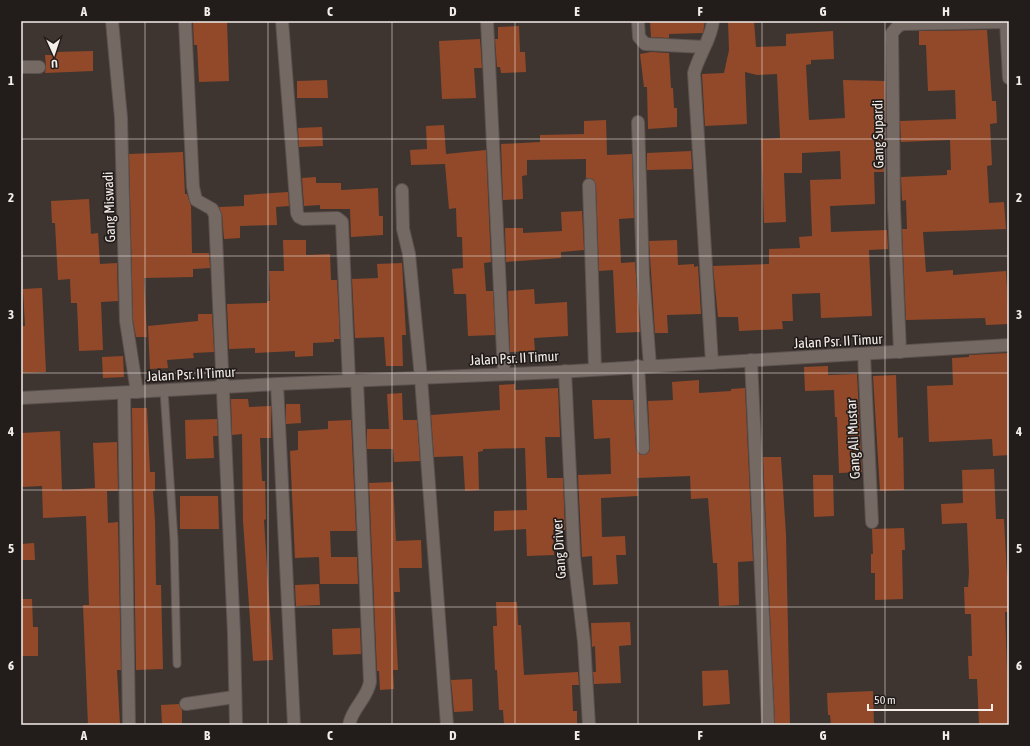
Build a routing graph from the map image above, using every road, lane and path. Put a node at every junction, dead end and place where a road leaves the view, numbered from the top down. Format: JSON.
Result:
{"nodes":[{"id":1,"x":112,"y":21,"type":"edge"},
{"id":2,"x":185,"y":21,"type":"edge"},
{"id":3,"x":282,"y":21,"type":"edge"},
{"id":4,"x":487,"y":21,"type":"edge"},
{"id":5,"x":638,"y":21,"type":"edge"},
{"id":6,"x":713,"y":21,"type":"edge"},
{"id":7,"x":1006,"y":22,"type":"edge"},
{"id":8,"x":704,"y":47,"type":"junction"},
{"id":9,"x":39,"y":67,"type":"dead end"},
{"id":10,"x":21,"y":68,"type":"edge"},
{"id":11,"x":1009,"y":78,"type":"edge"},
{"id":12,"x":638,"y":122,"type":"dead end"},
{"id":13,"x":589,"y":185,"type":"dead end"},
{"id":14,"x":402,"y":190,"type":"dead end"},
{"id":15,"x":1009,"y":345,"type":"edge"},
{"id":16,"x":900,"y":352,"type":"junction"},
{"id":17,"x":864,"y":355,"type":"junction"},
{"id":18,"x":751,"y":360,"type":"junction"},
{"id":19,"x":712,"y":363,"type":"junction"},
{"id":20,"x":644,"y":366,"type":"junction"},
{"id":21,"x":595,"y":369,"type":"junction"},
{"id":22,"x":565,"y":371,"type":"junction"},
{"id":23,"x":504,"y":373,"type":"junction"},
{"id":24,"x":421,"y":378,"type":"junction"},
{"id":25,"x":353,"y":381,"type":"junction"},
{"id":26,"x":277,"y":384,"type":"junction"},
{"id":27,"x":223,"y":388,"type":"junction"},
{"id":28,"x":164,"y":391,"type":"junction"},
{"id":29,"x":137,"y":392,"type":"junction"},
{"id":30,"x":124,"y":393,"type":"junction"},
{"id":31,"x":21,"y":398,"type":"edge"},
{"id":32,"x":643,"y":448,"type":"dead end"},
{"id":33,"x":872,"y":522,"type":"dead end"},
{"id":34,"x":178,"y":664,"type":"dead end"},
{"id":35,"x":234,"y":697,"type":"junction"},
{"id":36,"x":186,"y":704,"type":"dead end"},
{"id":37,"x":129,"y":725,"type":"edge"},
{"id":38,"x":236,"y":725,"type":"edge"},
{"id":39,"x":294,"y":725,"type":"edge"},
{"id":40,"x":350,"y":725,"type":"edge"},
{"id":41,"x":447,"y":725,"type":"edge"},
{"id":42,"x":589,"y":725,"type":"edge"},
{"id":43,"x":768,"y":725,"type":"edge"}],
"edges":[{"from":1,"to":29,"type":"street","name":"Gang Miswadi"},
{"from":2,"to":27,"type":"street"},
{"from":3,"to":25,"type":"street"},
{"from":4,"to":23,"type":"street"},
{"from":5,"to":8,"type":"street"},
{"from":6,"to":8,"type":"street"},
{"from":7,"to":11,"type":"street"},
{"from":7,"to":16,"type":"street","name":"Gang Supardi"},
{"from":8,"to":19,"type":"street"},
{"from":9,"to":10,"type":"street"},
{"from":12,"to":20,"type":"street"},
{"from":13,"to":21,"type":"street"},
{"from":14,"to":24,"type":"street"},
{"from":15,"to":16,"type":"street","name":"Jalan Psr. II Timur"},
{"from":16,"to":17,"type":"street","name":"Jalan Psr. II Timur"},
{"from":17,"to":18,"type":"street","name":"Jalan Psr. II Timur"},
{"from":17,"to":33,"type":"street","name":"Gang Ali Mustar"},
{"from":18,"to":19,"type":"street","name":"Jalan Psr. II Timur"},
{"from":18,"to":43,"type":"street"},
{"from":19,"to":20,"type":"street","name":"Jalan Psr. II Timur"},
{"from":20,"to":21,"type":"street","name":"Jalan Psr. II Timur"},
{"from":20,"to":32,"type":"street"},
{"from":21,"to":22,"type":"street","name":"Jalan Psr. II Timur"},
{"from":22,"to":23,"type":"street","name":"Jalan Psr. II Timur"},
{"from":22,"to":42,"type":"street","name":"Gang Driver"},
{"from":23,"to":24,"type":"street","name":"Jalan Psr. II Timur"},
{"from":24,"to":25,"type":"street","name":"Jalan Psr. II Timur"},
{"from":24,"to":41,"type":"street"},
{"from":25,"to":26,"type":"street","name":"Jalan Psr. II Timur"},
{"from":25,"to":40,"type":"street"},
{"from":26,"to":27,"type":"street","name":"Jalan Psr. II Timur"},
{"from":26,"to":39,"type":"street"},
{"from":27,"to":28,"type":"street","name":"Jalan Psr. II Timur"},
{"from":27,"to":35,"type":"street"},
{"from":28,"to":29,"type":"street","name":"Jalan Psr. II Timur"},
{"from":28,"to":34,"type":"lane"},
{"from":29,"to":30,"type":"street","name":"Jalan Psr. II Timur"},
{"from":30,"to":31,"type":"street","name":"Jalan Psr. II Timur"},
{"from":30,"to":37,"type":"street"},
{"from":35,"to":36,"type":"street"},
{"from":35,"to":38,"type":"street"}]}
